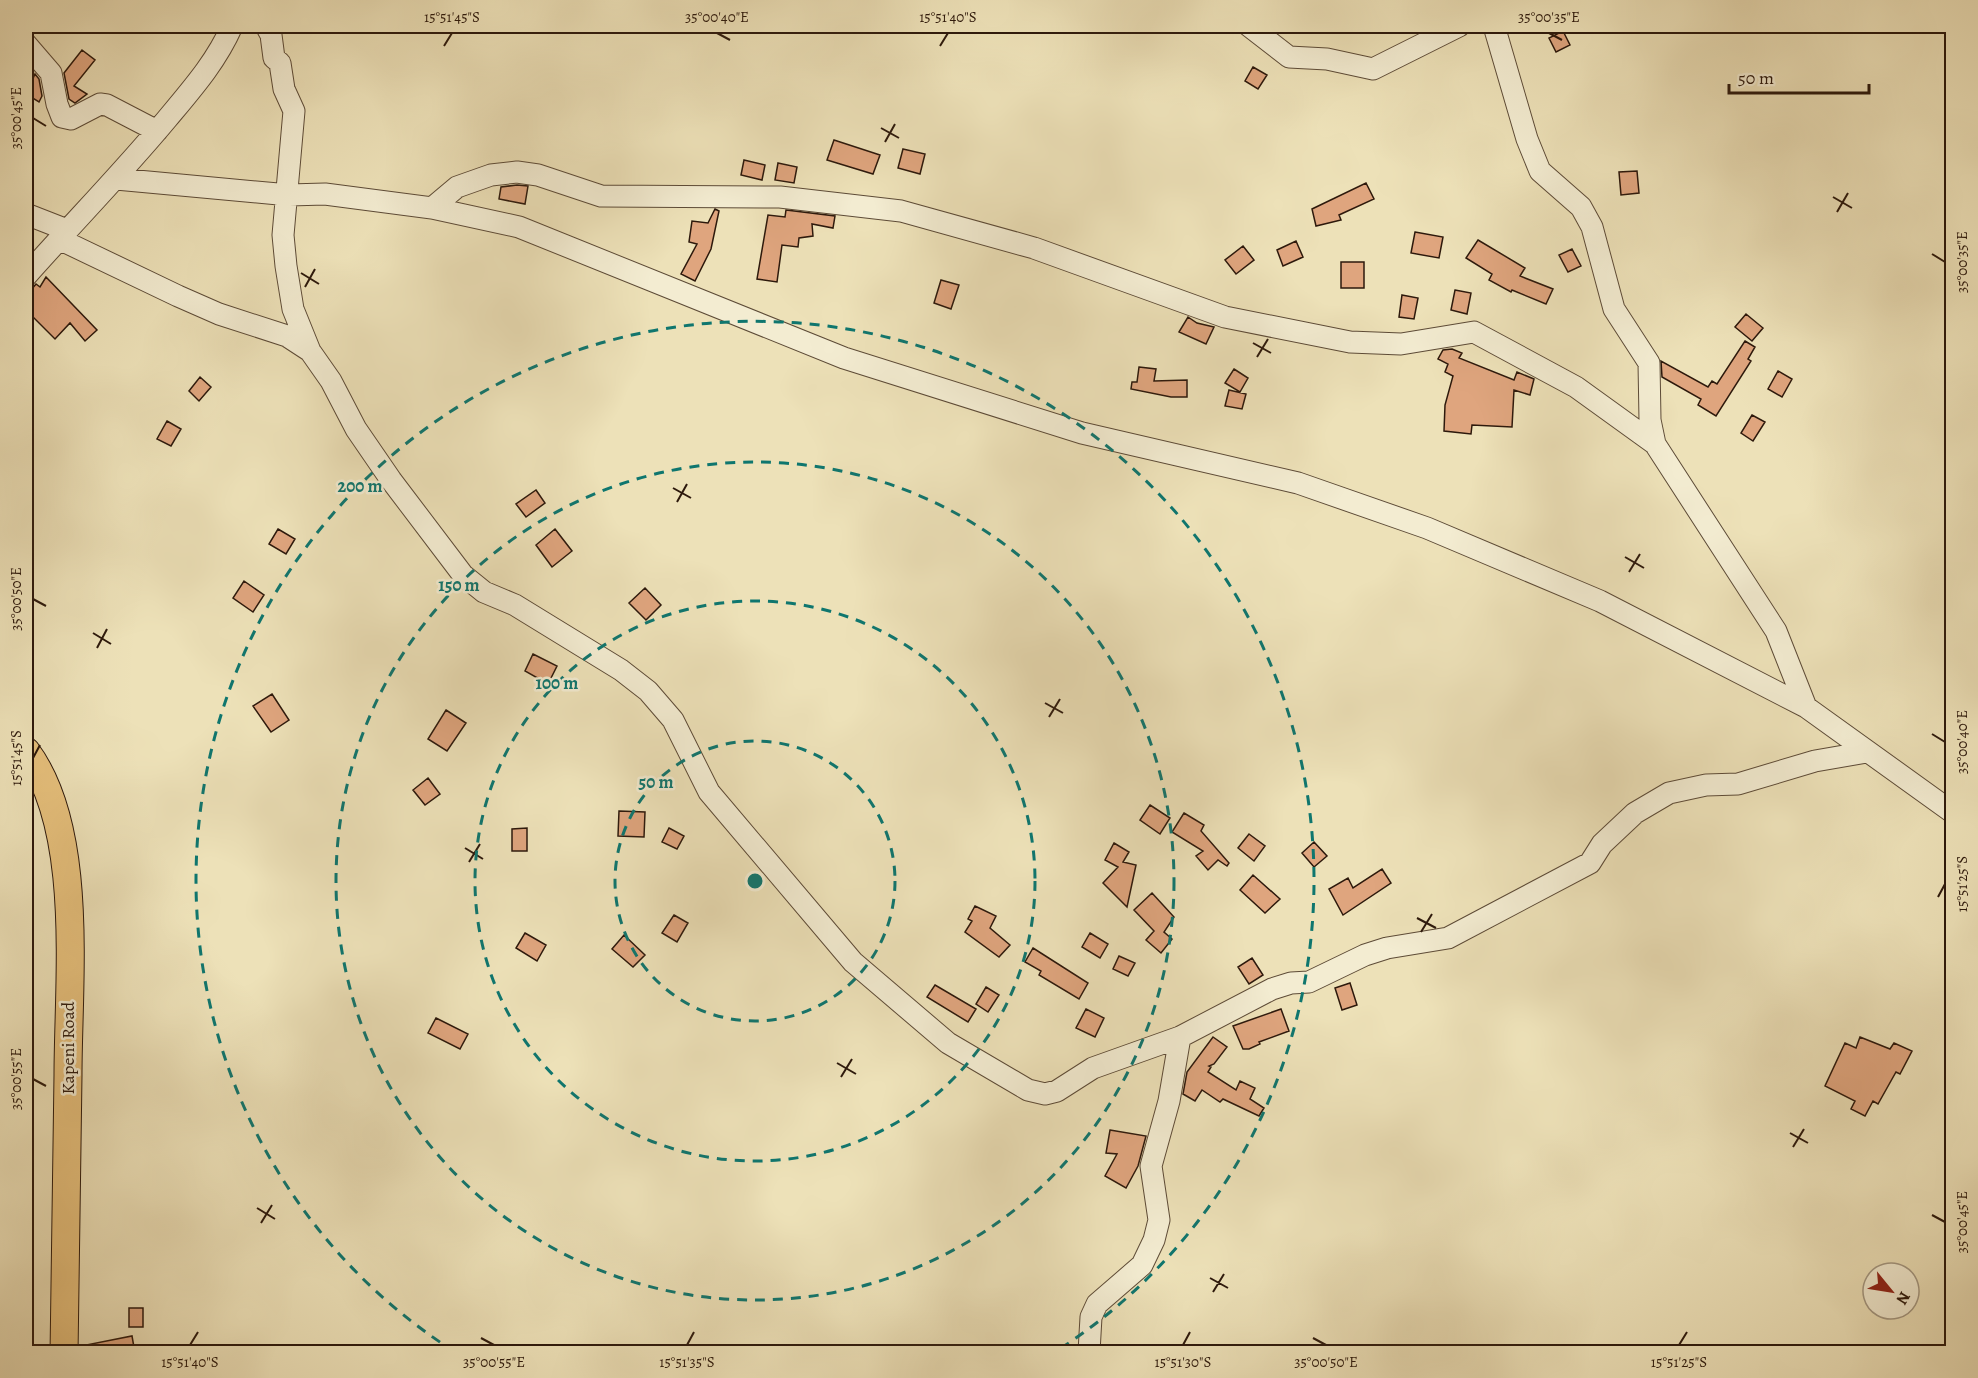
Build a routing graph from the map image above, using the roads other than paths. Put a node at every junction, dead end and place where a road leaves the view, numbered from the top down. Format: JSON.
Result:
{"nodes":[{"id":1,"x":232,"y":26,"type":"edge"},
{"id":2,"x":266,"y":26,"type":"edge"},
{"id":3,"x":1249,"y":26,"type":"edge"},
{"id":4,"x":1459,"y":26,"type":"edge"},
{"id":5,"x":1494,"y":26,"type":"edge"},
{"id":6,"x":26,"y":44,"type":"edge"},
{"id":7,"x":157,"y":131,"type":"junction"},
{"id":8,"x":116,"y":179,"type":"junction"},
{"id":9,"x":289,"y":195,"type":"junction"},
{"id":10,"x":432,"y":208,"type":"junction"},
{"id":11,"x":26,"y":214,"type":"edge"},
{"id":12,"x":63,"y":234,"type":"junction"},
{"id":13,"x":26,"y":276,"type":"edge"},
{"id":14,"x":310,"y":351,"type":"junction"},
{"id":15,"x":1655,"y":444,"type":"junction"},
{"id":16,"x":1806,"y":707,"type":"junction"},
{"id":17,"x":26,"y":752,"type":"edge"},
{"id":18,"x":1867,"y":752,"type":"junction"},
{"id":19,"x":1953,"y":812,"type":"edge"},
{"id":20,"x":1180,"y":1037,"type":"junction"},
{"id":21,"x":64,"y":1353,"type":"edge"},
{"id":22,"x":1089,"y":1353,"type":"edge"}],
"edges":[{"from":1,"to":7,"type":"street"},
{"from":2,"to":9,"type":"street"},
{"from":3,"to":4,"type":"street"},
{"from":5,"to":15,"type":"street"},
{"from":6,"to":7,"type":"street"},
{"from":7,"to":8,"type":"street"},
{"from":8,"to":9,"type":"street"},
{"from":8,"to":12,"type":"street"},
{"from":9,"to":10,"type":"street"},
{"from":9,"to":14,"type":"street"},
{"from":10,"to":15,"type":"street"},
{"from":10,"to":16,"type":"street"},
{"from":11,"to":12,"type":"street"},
{"from":12,"to":13,"type":"street"},
{"from":12,"to":14,"type":"street"},
{"from":14,"to":20,"type":"street"},
{"from":15,"to":16,"type":"street"},
{"from":16,"to":18,"type":"street"},
{"from":17,"to":21,"type":"main road","name":"Kapeni Road"},
{"from":18,"to":19,"type":"street"},
{"from":18,"to":20,"type":"street"},
{"from":20,"to":22,"type":"street"}]}
